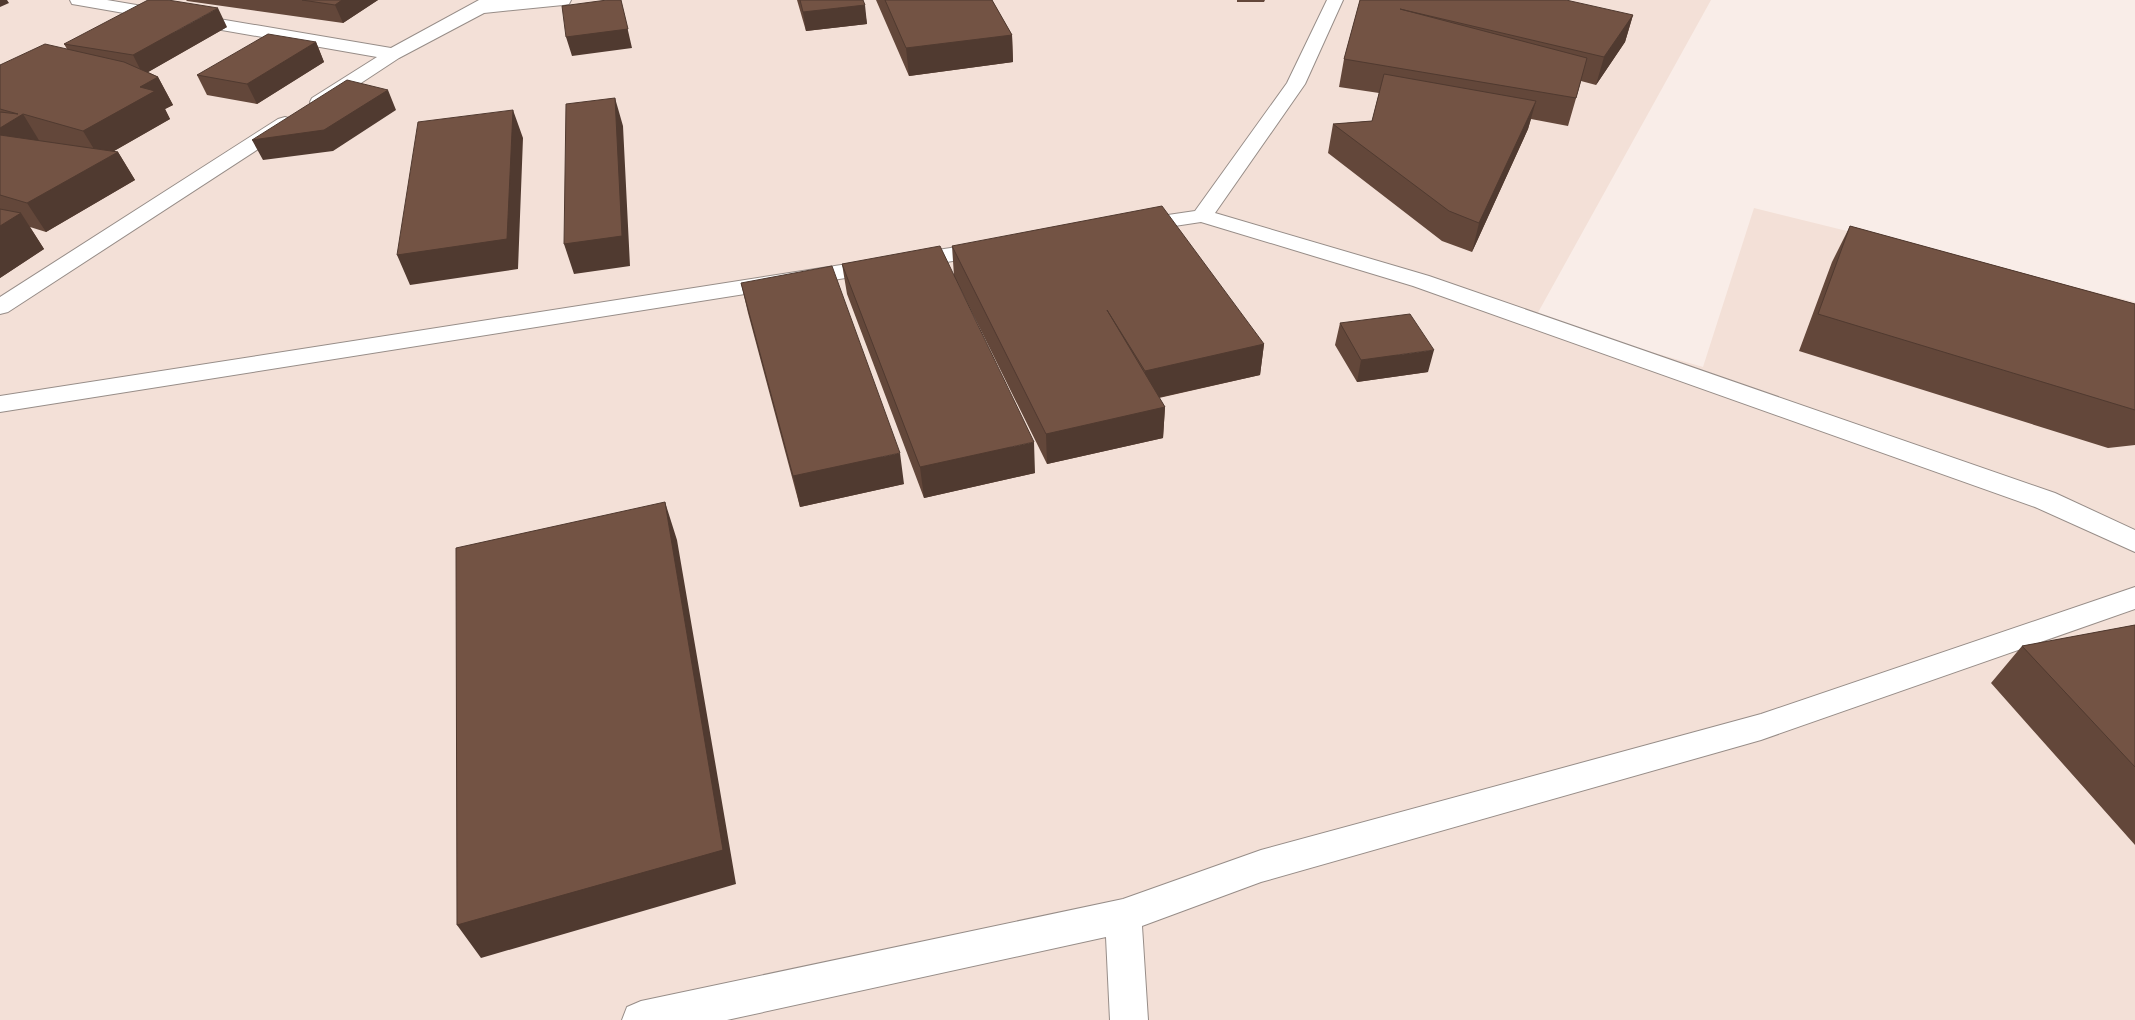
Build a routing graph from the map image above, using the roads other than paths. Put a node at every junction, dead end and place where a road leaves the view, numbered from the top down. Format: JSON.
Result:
{"nodes":[{"id":1,"x":78,"y":0,"type":"edge"},
{"id":2,"x":563,"y":0,"type":"edge"},
{"id":3,"x":1335,"y":0,"type":"edge"},
{"id":4,"x":484,"y":4,"type":"edge"},
{"id":5,"x":393,"y":54,"type":"junction"},
{"id":6,"x":1202,"y":216,"type":"junction"},
{"id":7,"x":1114,"y":230,"type":"edge"},
{"id":8,"x":1015,"y":245,"type":"edge"},
{"id":9,"x":0,"y":306,"type":"edge"},
{"id":10,"x":0,"y":404,"type":"edge"},
{"id":11,"x":2135,"y":542,"type":"edge"},
{"id":12,"x":2135,"y":598,"type":"edge"},
{"id":13,"x":1124,"y":916,"type":"junction"},
{"id":14,"x":641,"y":1020,"type":"edge"},
{"id":15,"x":1129,"y":1020,"type":"edge"}],
"edges":[{"from":1,"to":5,"type":"street"},
{"from":2,"to":4,"type":"street"},
{"from":3,"to":6,"type":"street"},
{"from":4,"to":5,"type":"street"},
{"from":5,"to":9,"type":"street"},
{"from":6,"to":7,"type":"street"},
{"from":6,"to":11,"type":"street"},
{"from":8,"to":10,"type":"street"},
{"from":12,"to":13,"type":"street"},
{"from":13,"to":14,"type":"street"},
{"from":13,"to":15,"type":"street"}]}
